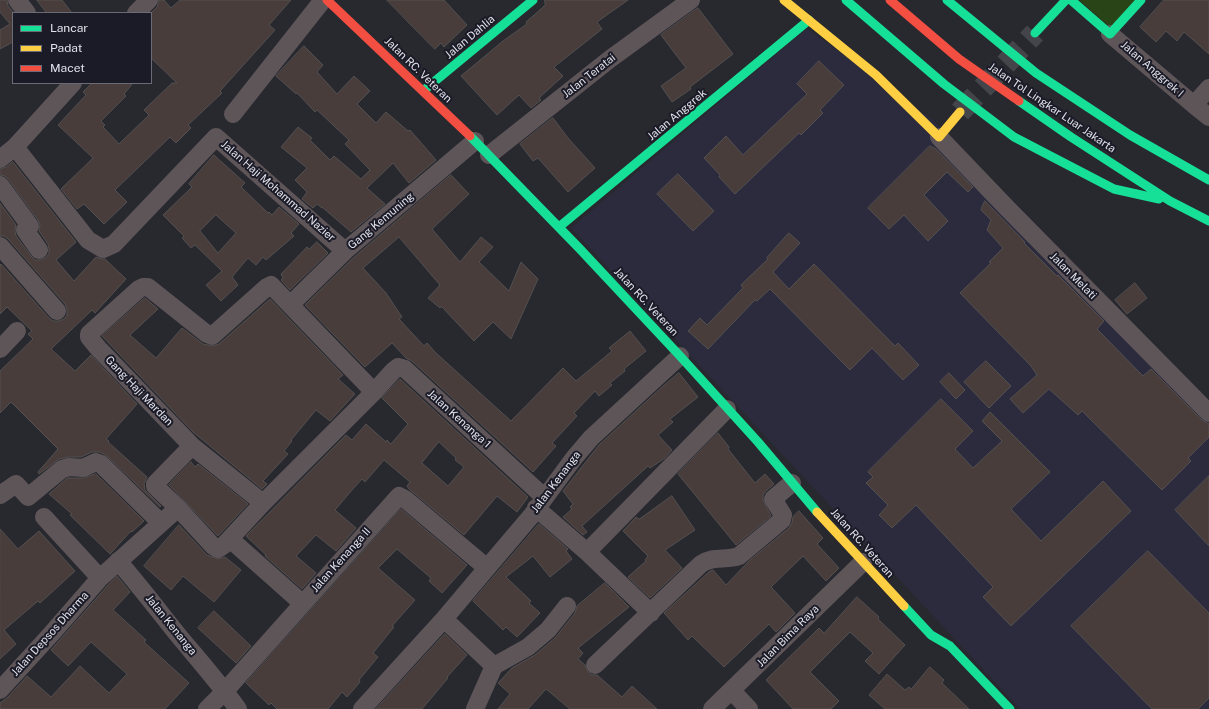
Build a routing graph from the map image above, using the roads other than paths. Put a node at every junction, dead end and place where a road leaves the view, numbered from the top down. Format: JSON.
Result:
{"nodes":[{"id":1,"x":17,"y":0,"type":"edge"},
{"id":2,"x":149,"y":0,"type":"edge"},
{"id":3,"x":323,"y":0,"type":"edge"},
{"id":4,"x":327,"y":0,"type":"edge"},
{"id":5,"x":533,"y":0,"type":"edge"},
{"id":6,"x":691,"y":0,"type":"edge"},
{"id":7,"x":784,"y":0,"type":"edge"},
{"id":8,"x":846,"y":0,"type":"edge"},
{"id":9,"x":890,"y":0,"type":"edge"},
{"id":10,"x":947,"y":0,"type":"edge"},
{"id":11,"x":1066,"y":0,"type":"edge"},
{"id":12,"x":1071,"y":0,"type":"edge"},
{"id":13,"x":1140,"y":0,"type":"edge"},
{"id":14,"x":26,"y":12,"type":"edge"},
{"id":15,"x":137,"y":12,"type":"edge"},
{"id":16,"x":810,"y":20,"type":"junction"},
{"id":17,"x":1035,"y":33,"type":"tunnel mouth"},
{"id":18,"x":1110,"y":34,"type":"junction"},
{"id":19,"x":72,"y":84,"type":"edge"},
{"id":20,"x":1209,"y":88,"type":"edge"},
{"id":21,"x":423,"y":92,"type":"junction"},
{"id":22,"x":1194,"y":105,"type":"junction"},
{"id":23,"x":960,"y":112,"type":"tunnel mouth"},
{"id":24,"x":233,"y":114,"type":"dead end"},
{"id":25,"x":1209,"y":117,"type":"edge"},
{"id":26,"x":939,"y":137,"type":"junction"},
{"id":27,"x":475,"y":141,"type":"junction"},
{"id":28,"x":15,"y":147,"type":"junction"},
{"id":29,"x":489,"y":155,"type":"junction"},
{"id":30,"x":0,"y":159,"type":"edge"},
{"id":31,"x":1209,"y":180,"type":"edge"},
{"id":32,"x":0,"y":185,"type":"edge"},
{"id":33,"x":1170,"y":201,"type":"junction"},
{"id":34,"x":1209,"y":221,"type":"edge"},
{"id":35,"x":559,"y":228,"type":"junction"},
{"id":36,"x":0,"y":246,"type":"edge"},
{"id":37,"x":39,"y":250,"type":"dead end"},
{"id":38,"x":346,"y":251,"type":"junction"},
{"id":39,"x":290,"y":305,"type":"junction"},
{"id":40,"x":57,"y":311,"type":"dead end"},
{"id":41,"x":17,"y":331,"type":"dead end"},
{"id":42,"x":0,"y":349,"type":"edge"},
{"id":43,"x":680,"y":356,"type":"junction"},
{"id":44,"x":374,"y":392,"type":"junction"},
{"id":45,"x":727,"y":409,"type":"junction"},
{"id":46,"x":1209,"y":413,"type":"edge"},
{"id":47,"x":192,"y":446,"type":"junction"},
{"id":48,"x":792,"y":482,"type":"junction"},
{"id":49,"x":0,"y":495,"type":"edge"},
{"id":50,"x":540,"y":502,"type":"junction"},
{"id":51,"x":263,"y":503,"type":"junction"},
{"id":52,"x":178,"y":508,"type":"junction"},
{"id":53,"x":44,"y":517,"type":"dead end"},
{"id":54,"x":161,"y":523,"type":"junction"},
{"id":55,"x":230,"y":539,"type":"junction"},
{"id":56,"x":587,"y":552,"type":"junction"},
{"id":57,"x":118,"y":561,"type":"junction"},
{"id":58,"x":863,"y":562,"type":"junction"},
{"id":59,"x":487,"y":568,"type":"junction"},
{"id":60,"x":100,"y":578,"type":"junction"},
{"id":61,"x":302,"y":603,"type":"junction"},
{"id":62,"x":567,"y":606,"type":"dead end"},
{"id":63,"x":651,"y":613,"type":"junction"},
{"id":64,"x":444,"y":619,"type":"junction"},
{"id":65,"x":931,"y":635,"type":"junction"},
{"id":66,"x":934,"y":646,"type":"dead end"},
{"id":67,"x":595,"y":665,"type":"dead end"},
{"id":68,"x":494,"y":666,"type":"junction"},
{"id":69,"x":0,"y":690,"type":"edge"},
{"id":70,"x":225,"y":691,"type":"junction"},
{"id":71,"x":732,"y":691,"type":"junction"},
{"id":72,"x":207,"y":709,"type":"edge"},
{"id":73,"x":238,"y":709,"type":"edge"},
{"id":74,"x":362,"y":709,"type":"edge"},
{"id":75,"x":475,"y":709,"type":"edge"},
{"id":76,"x":712,"y":709,"type":"edge"},
{"id":77,"x":749,"y":709,"type":"edge"},
{"id":78,"x":1010,"y":709,"type":"edge"}],
"edges":[{"from":1,"to":14,"type":"street"},
{"from":2,"to":15,"type":"street"},
{"from":3,"to":24,"type":"street"},
{"from":4,"to":21,"type":"main road","name":"Jalan RC. Veteran"},
{"from":5,"to":21,"type":"main road","name":"Jalan Dahlia"},
{"from":6,"to":29,"type":"street","name":"Jalan Teratai"},
{"from":7,"to":16,"type":"main road"},
{"from":8,"to":33,"type":"main road"},
{"from":9,"to":33,"type":"main road","name":"Jalan Tol Lingkar Luar Jakarta"},
{"from":10,"to":31,"type":"main road","name":"Jalan Tol Lingkar Luar Jakarta"},
{"from":11,"to":17,"type":"main road"},
{"from":12,"to":18,"type":"main road"},
{"from":13,"to":18,"type":"main road"},
{"from":16,"to":26,"type":"main road"},
{"from":16,"to":35,"type":"main road","name":"Jalan Anggrek"},
{"from":18,"to":22,"type":"street","name":"Jalan Anggrek I"},
{"from":19,"to":28,"type":"street"},
{"from":20,"to":22,"type":"street","name":"Jalan Anggrek I"},
{"from":21,"to":27,"type":"main road","name":"Jalan RC. Veteran"},
{"from":22,"to":25,"type":"street","name":"Jalan Anggrek I"},
{"from":23,"to":26,"type":"main road"},
{"from":26,"to":46,"type":"street","name":"Jalan Melati"},
{"from":27,"to":29,"type":"main road","name":"Jalan RC. Veteran"},
{"from":27,"to":38,"type":"street","name":"Gang Kemuning"},
{"from":28,"to":30,"type":"street"},
{"from":28,"to":38,"type":"street","name":"Jalan Haji Mohammad Nazier"},
{"from":29,"to":35,"type":"main road","name":"Jalan RC. Veteran"},
{"from":32,"to":37,"type":"street"},
{"from":33,"to":34,"type":"main road","name":"Jalan Tol Lingkar Luar Jakarta"},
{"from":35,"to":43,"type":"main road","name":"Jalan RC. Veteran"},
{"from":36,"to":40,"type":"street"},
{"from":38,"to":39,"type":"street","name":"Gang Kemuning"},
{"from":39,"to":44,"type":"street"},
{"from":39,"to":47,"type":"street","name":"Gang Haji Mardan"},
{"from":41,"to":42,"type":"street"},
{"from":43,"to":45,"type":"main road","name":"Jalan RC. Veteran"},
{"from":43,"to":50,"type":"street","name":"Jalan Kenanga"},
{"from":44,"to":50,"type":"street","name":"Jalan Kenanga 1"},
{"from":44,"to":51,"type":"street","name":"Jalan Kenanga 1"},
{"from":45,"to":48,"type":"main road","name":"Jalan RC. Veteran"},
{"from":45,"to":56,"type":"street"},
{"from":47,"to":51,"type":"street","name":"Gang Haji Mardan"},
{"from":47,"to":52,"type":"street"},
{"from":48,"to":58,"type":"main road","name":"Jalan RC. Veteran"},
{"from":48,"to":63,"type":"street"},
{"from":49,"to":54,"type":"street"},
{"from":50,"to":56,"type":"street","name":"Jalan Kenanga 1"},
{"from":50,"to":59,"type":"street","name":"Jalan Kenanga"},
{"from":51,"to":55,"type":"street","name":"Jalan Kenanga 1"},
{"from":52,"to":54,"type":"street"},
{"from":52,"to":55,"type":"street"},
{"from":53,"to":60,"type":"street"},
{"from":54,"to":57,"type":"street"},
{"from":55,"to":61,"type":"street"},
{"from":56,"to":63,"type":"street","name":"Jalan Kenanga 1"},
{"from":57,"to":60,"type":"street"},
{"from":57,"to":70,"type":"street","name":"Jalan Kenanga"},
{"from":58,"to":65,"type":"main road","name":"Jalan RC. Veteran"},
{"from":58,"to":71,"type":"street","name":"Jalan Bima Raya"},
{"from":59,"to":61,"type":"street","name":"Jalan Kenanga II"},
{"from":59,"to":64,"type":"street","name":"Jalan Kenanga"},
{"from":60,"to":69,"type":"street","name":"Jalan Depsos Dharma"},
{"from":61,"to":70,"type":"street","name":"Jalan Kenanga II"},
{"from":62,"to":68,"type":"street"},
{"from":63,"to":67,"type":"street"},
{"from":64,"to":68,"type":"street"},
{"from":64,"to":74,"type":"street","name":"Jalan Kenanga"},
{"from":65,"to":66,"type":"main road","name":"Jalan RC. Veteran"},
{"from":65,"to":78,"type":"main road","name":"Jalan RC. Veteran"},
{"from":68,"to":75,"type":"street"},
{"from":70,"to":72,"type":"street","name":"Jalan Kenanga II"},
{"from":70,"to":73,"type":"street","name":"Jalan Kenanga"},
{"from":71,"to":76,"type":"street","name":"Jalan Bima Raya"},
{"from":71,"to":77,"type":"street"}]}
